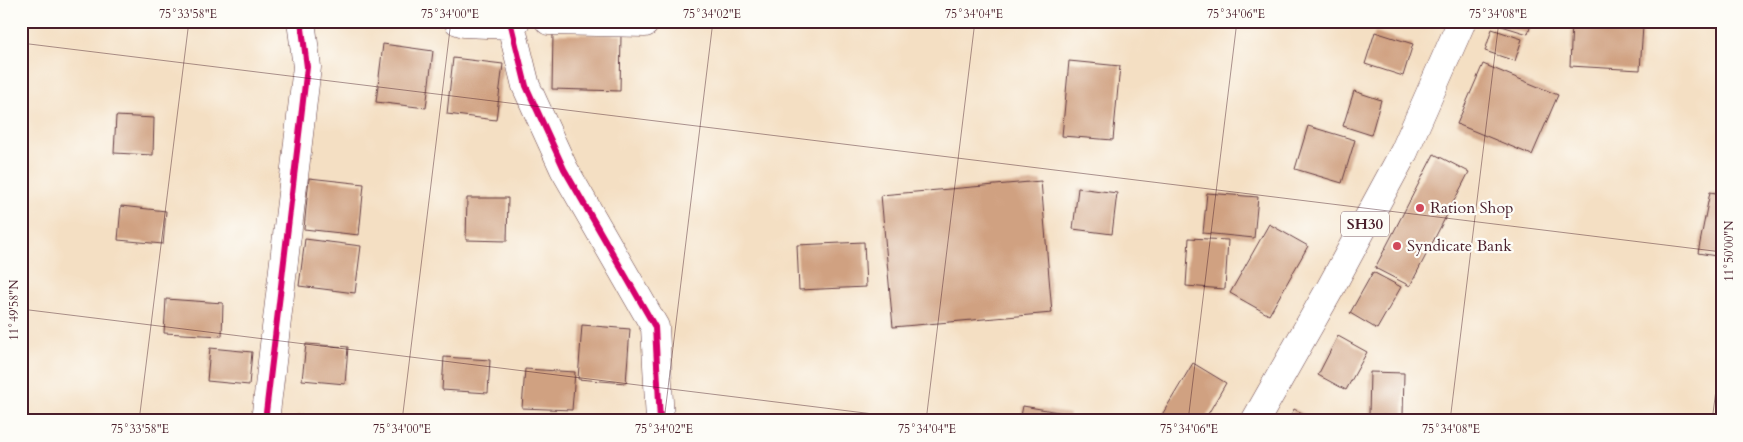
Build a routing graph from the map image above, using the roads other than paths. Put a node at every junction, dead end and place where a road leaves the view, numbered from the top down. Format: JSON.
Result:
{"nodes":[{"id":1,"x":301,"y":21,"type":"edge"},
{"id":2,"x":458,"y":21,"type":"edge"},
{"id":3,"x":549,"y":21,"type":"edge"},
{"id":4,"x":1462,"y":21,"type":"edge"},
{"id":5,"x":514,"y":23,"type":"edge"},
{"id":6,"x":646,"y":23,"type":"dead end"},
{"id":7,"x":265,"y":421,"type":"edge"},
{"id":8,"x":660,"y":421,"type":"edge"},
{"id":9,"x":1255,"y":421,"type":"edge"}],
"edges":[{"from":1,"to":7,"type":"street"},
{"from":2,"to":5,"type":"street"},
{"from":3,"to":6,"type":"street"},
{"from":4,"to":9,"type":"street","number":"SH30"},
{"from":5,"to":8,"type":"street"}]}
